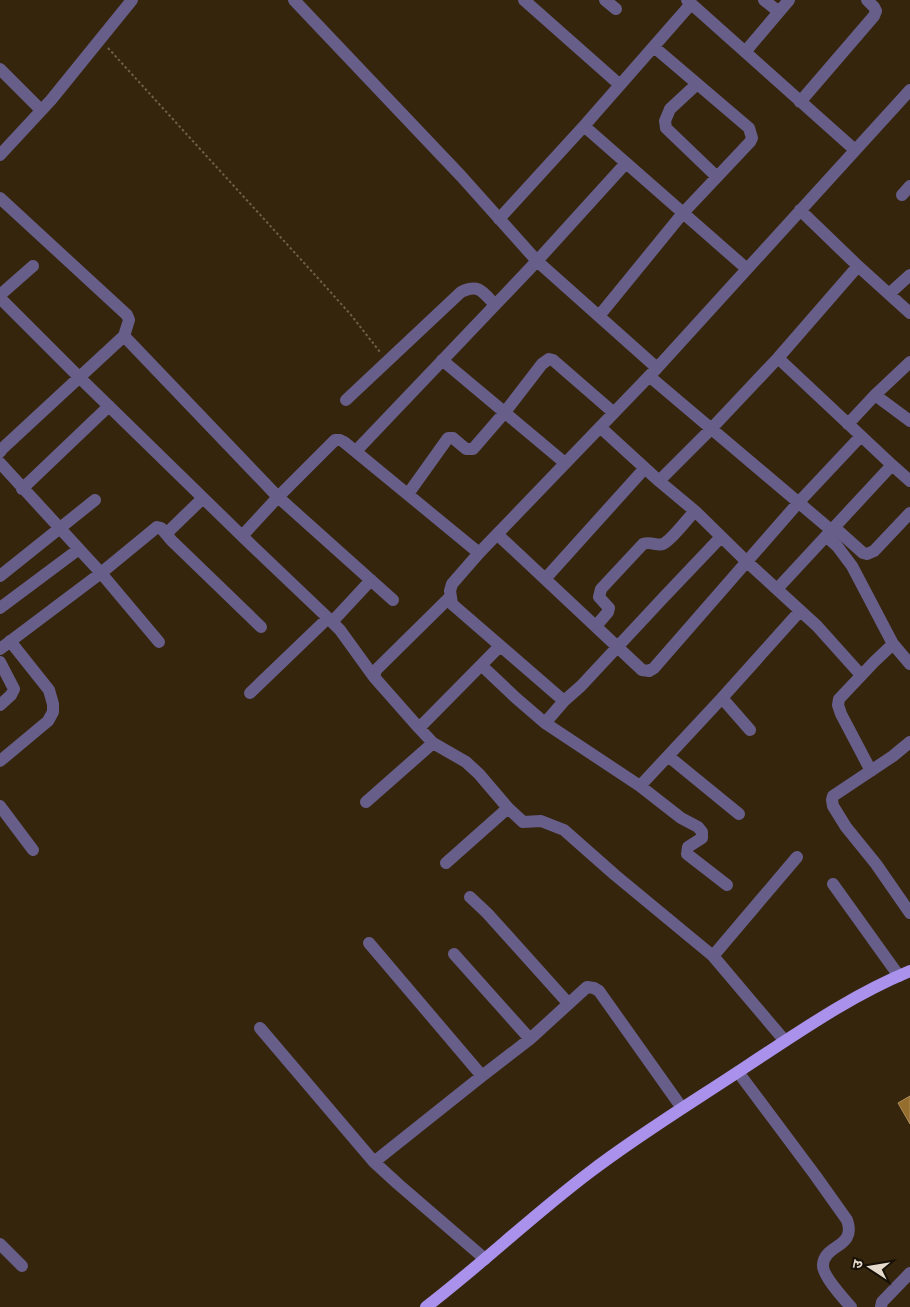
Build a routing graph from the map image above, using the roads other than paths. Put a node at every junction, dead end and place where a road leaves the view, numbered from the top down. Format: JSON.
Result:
{"nodes":[{"id":1,"x":132,"y":0,"type":"edge"},
{"id":2,"x":294,"y":0,"type":"edge"},
{"id":3,"x":524,"y":0,"type":"edge"},
{"id":4,"x":605,"y":0,"type":"edge"},
{"id":5,"x":764,"y":0,"type":"edge"},
{"id":6,"x":789,"y":0,"type":"edge"},
{"id":7,"x":867,"y":0,"type":"edge"},
{"id":8,"x":689,"y":2,"type":"edge"},
{"id":9,"x":616,"y":9,"type":"dead end"},
{"id":10,"x":779,"y":12,"type":"junction"},
{"id":11,"x":654,"y":47,"type":"junction"},
{"id":12,"x":745,"y":52,"type":"junction"},
{"id":13,"x":0,"y":69,"type":"edge"},
{"id":14,"x":698,"y":84,"type":"junction"},
{"id":15,"x":620,"y":85,"type":"junction"},
{"id":16,"x":910,"y":90,"type":"edge"},
{"id":17,"x":800,"y":102,"type":"junction"},
{"id":18,"x":41,"y":110,"type":"junction"},
{"id":19,"x":584,"y":126,"type":"junction"},
{"id":20,"x":855,"y":150,"type":"junction"},
{"id":21,"x":0,"y":155,"type":"edge"},
{"id":22,"x":626,"y":163,"type":"junction"},
{"id":23,"x":718,"y":177,"type":"junction"},
{"id":24,"x":0,"y":198,"type":"edge"},
{"id":25,"x":800,"y":210,"type":"junction"},
{"id":26,"x":683,"y":213,"type":"junction"},
{"id":27,"x":499,"y":219,"type":"junction"},
{"id":28,"x":537,"y":261,"type":"junction"},
{"id":29,"x":33,"y":266,"type":"dead end"},
{"id":30,"x":858,"y":266,"type":"junction"},
{"id":31,"x":747,"y":269,"type":"junction"},
{"id":32,"x":910,"y":276,"type":"edge"},
{"id":33,"x":888,"y":294,"type":"junction"},
{"id":34,"x":0,"y":296,"type":"edge"},
{"id":35,"x":495,"y":305,"type":"junction"},
{"id":36,"x":910,"y":313,"type":"edge"},
{"id":37,"x":599,"y":316,"type":"junction"},
{"id":38,"x":124,"y":336,"type":"junction"},
{"id":39,"x":778,"y":358,"type":"junction"},
{"id":40,"x":442,"y":360,"type":"junction"},
{"id":41,"x":910,"y":362,"type":"edge"},
{"id":42,"x":653,"y":372,"type":"junction"},
{"id":43,"x":79,"y":377,"type":"junction"},
{"id":44,"x":875,"y":395,"type":"junction"},
{"id":45,"x":346,"y":400,"type":"dead end"},
{"id":46,"x":109,"y":406,"type":"junction"},
{"id":47,"x":505,"y":412,"type":"junction"},
{"id":48,"x":614,"y":413,"type":"junction"},
{"id":49,"x":910,"y":421,"type":"edge"},
{"id":50,"x":848,"y":424,"type":"junction"},
{"id":51,"x":600,"y":427,"type":"junction"},
{"id":52,"x":711,"y":429,"type":"junction"},
{"id":53,"x":861,"y":436,"type":"junction"},
{"id":54,"x":356,"y":451,"type":"junction"},
{"id":55,"x":0,"y":452,"type":"edge"},
{"id":56,"x":0,"y":463,"type":"edge"},
{"id":57,"x":565,"y":463,"type":"junction"},
{"id":58,"x":892,"y":465,"type":"junction"},
{"id":59,"x":645,"y":468,"type":"junction"},
{"id":60,"x":659,"y":481,"type":"junction"},
{"id":61,"x":910,"y":481,"type":"edge"},
{"id":62,"x":22,"y":489,"type":"junction"},
{"id":63,"x":408,"y":494,"type":"junction"},
{"id":64,"x":278,"y":497,"type":"junction"},
{"id":65,"x":203,"y":498,"type":"junction"},
{"id":66,"x":96,"y":500,"type":"dead end"},
{"id":67,"x":798,"y":503,"type":"junction"},
{"id":68,"x":695,"y":511,"type":"junction"},
{"id":69,"x":910,"y":513,"type":"edge"},
{"id":70,"x":60,"y":529,"type":"junction"},
{"id":71,"x":830,"y":531,"type":"junction"},
{"id":72,"x":497,"y":534,"type":"junction"},
{"id":73,"x":167,"y":535,"type":"junction"},
{"id":74,"x":242,"y":536,"type":"junction"},
{"id":75,"x":721,"y":537,"type":"junction"},
{"id":76,"x":79,"y":549,"type":"junction"},
{"id":77,"x":479,"y":553,"type":"junction"},
{"id":78,"x":746,"y":561,"type":"junction"},
{"id":79,"x":101,"y":573,"type":"junction"},
{"id":80,"x":0,"y":576,"type":"edge"},
{"id":81,"x":545,"y":579,"type":"junction"},
{"id":82,"x":371,"y":580,"type":"junction"},
{"id":83,"x":777,"y":589,"type":"junction"},
{"id":84,"x":450,"y":597,"type":"junction"},
{"id":85,"x":393,"y":600,"type":"dead end"},
{"id":86,"x":0,"y":608,"type":"edge"},
{"id":87,"x":800,"y":611,"type":"junction"},
{"id":88,"x":330,"y":620,"type":"junction"},
{"id":89,"x":596,"y":626,"type":"junction"},
{"id":90,"x":261,"y":627,"type":"dead end"},
{"id":91,"x":159,"y":642,"type":"dead end"},
{"id":92,"x":893,"y":644,"type":"junction"},
{"id":93,"x":5,"y":645,"type":"edge"},
{"id":94,"x":500,"y":646,"type":"junction"},
{"id":95,"x":617,"y":646,"type":"junction"},
{"id":96,"x":910,"y":664,"type":"edge"},
{"id":97,"x":481,"y":665,"type":"junction"},
{"id":98,"x":1,"y":668,"type":"edge"},
{"id":99,"x":861,"y":675,"type":"junction"},
{"id":100,"x":374,"y":677,"type":"junction"},
{"id":101,"x":250,"y":693,"type":"dead end"},
{"id":102,"x":722,"y":698,"type":"junction"},
{"id":103,"x":564,"y":701,"type":"junction"},
{"id":104,"x":0,"y":705,"type":"edge"},
{"id":105,"x":545,"y":723,"type":"junction"},
{"id":106,"x":419,"y":728,"type":"junction"},
{"id":107,"x":750,"y":730,"type":"dead end"},
{"id":108,"x":910,"y":742,"type":"edge"},
{"id":109,"x":434,"y":743,"type":"junction"},
{"id":110,"x":668,"y":756,"type":"junction"},
{"id":111,"x":0,"y":760,"type":"edge"},
{"id":112,"x":871,"y":771,"type":"junction"},
{"id":113,"x":640,"y":786,"type":"junction"},
{"id":114,"x":366,"y":802,"type":"dead end"},
{"id":115,"x":0,"y":806,"type":"edge"},
{"id":116,"x":508,"y":808,"type":"junction"},
{"id":117,"x":739,"y":814,"type":"dead end"},
{"id":118,"x":33,"y":850,"type":"dead end"},
{"id":119,"x":797,"y":857,"type":"dead end"},
{"id":120,"x":446,"y":863,"type":"dead end"},
{"id":121,"x":833,"y":884,"type":"dead end"},
{"id":122,"x":727,"y":885,"type":"dead end"},
{"id":123,"x":470,"y":897,"type":"dead end"},
{"id":124,"x":908,"y":907,"type":"edge"},
{"id":125,"x":369,"y":943,"type":"dead end"},
{"id":126,"x":454,"y":954,"type":"dead end"},
{"id":127,"x":713,"y":956,"type":"junction"},
{"id":128,"x":904,"y":974,"type":"edge"},
{"id":129,"x":568,"y":1003,"type":"junction"},
{"id":130,"x":260,"y":1028,"type":"dead end"},
{"id":131,"x":530,"y":1039,"type":"junction"},
{"id":132,"x":785,"y":1041,"type":"junction"},
{"id":133,"x":738,"y":1072,"type":"junction"},
{"id":134,"x":482,"y":1076,"type":"junction"},
{"id":135,"x":682,"y":1108,"type":"junction"},
{"id":136,"x":374,"y":1162,"type":"junction"},
{"id":137,"x":0,"y":1244,"type":"edge"},
{"id":138,"x":485,"y":1259,"type":"junction"},
{"id":139,"x":22,"y":1266,"type":"dead end"},
{"id":140,"x":910,"y":1273,"type":"edge"},
{"id":141,"x":426,"y":1307,"type":"edge"},
{"id":142,"x":851,"y":1307,"type":"edge"},
{"id":143,"x":880,"y":1307,"type":"edge"}],
"edges":[{"from":1,"to":18,"type":"street"},
{"from":2,"to":27,"type":"street"},
{"from":3,"to":15,"type":"street"},
{"from":4,"to":9,"type":"street"},
{"from":5,"to":10,"type":"street"},
{"from":6,"to":10,"type":"street"},
{"from":7,"to":17,"type":"street"},
{"from":8,"to":11,"type":"street"},
{"from":8,"to":12,"type":"street"},
{"from":10,"to":12,"type":"street"},
{"from":11,"to":14,"type":"street"},
{"from":11,"to":15,"type":"street"},
{"from":12,"to":17,"type":"street"},
{"from":13,"to":18,"type":"street"},
{"from":14,"to":23,"type":"street"},
{"from":14,"to":23,"type":"street"},
{"from":15,"to":19,"type":"street"},
{"from":16,"to":20,"type":"street"},
{"from":17,"to":20,"type":"street"},
{"from":18,"to":21,"type":"street"},
{"from":19,"to":22,"type":"street"},
{"from":19,"to":27,"type":"street"},
{"from":20,"to":25,"type":"street"},
{"from":22,"to":26,"type":"street"},
{"from":22,"to":28,"type":"street"},
{"from":23,"to":26,"type":"street"},
{"from":24,"to":38,"type":"street"},
{"from":25,"to":30,"type":"street"},
{"from":25,"to":31,"type":"street"},
{"from":26,"to":31,"type":"street"},
{"from":26,"to":37,"type":"street"},
{"from":27,"to":28,"type":"street"},
{"from":28,"to":35,"type":"street"},
{"from":28,"to":37,"type":"street"},
{"from":29,"to":34,"type":"street"},
{"from":30,"to":33,"type":"street"},
{"from":30,"to":39,"type":"street"},
{"from":31,"to":42,"type":"street"},
{"from":32,"to":33,"type":"street"},
{"from":33,"to":36,"type":"street"},
{"from":34,"to":43,"type":"street"},
{"from":35,"to":40,"type":"street"},
{"from":35,"to":45,"type":"street"},
{"from":37,"to":42,"type":"street"},
{"from":38,"to":43,"type":"street"},
{"from":38,"to":64,"type":"street"},
{"from":39,"to":50,"type":"street"},
{"from":39,"to":52,"type":"street"},
{"from":40,"to":47,"type":"street"},
{"from":40,"to":54,"type":"street"},
{"from":41,"to":44,"type":"street"},
{"from":42,"to":48,"type":"street"},
{"from":42,"to":52,"type":"street"},
{"from":43,"to":46,"type":"street"},
{"from":43,"to":55,"type":"street"},
{"from":44,"to":49,"type":"street"},
{"from":44,"to":50,"type":"street"},
{"from":46,"to":62,"type":"street"},
{"from":46,"to":65,"type":"street"},
{"from":47,"to":48,"type":"street"},
{"from":47,"to":57,"type":"street"},
{"from":47,"to":63,"type":"street"},
{"from":48,"to":51,"type":"street"},
{"from":50,"to":53,"type":"street"},
{"from":51,"to":57,"type":"street"},
{"from":51,"to":59,"type":"street"},
{"from":52,"to":60,"type":"street"},
{"from":52,"to":67,"type":"street"},
{"from":53,"to":58,"type":"street"},
{"from":53,"to":67,"type":"street"},
{"from":54,"to":63,"type":"street"},
{"from":54,"to":64,"type":"street"},
{"from":56,"to":62,"type":"street"},
{"from":57,"to":72,"type":"street"},
{"from":58,"to":61,"type":"street"},
{"from":58,"to":71,"type":"street"},
{"from":59,"to":60,"type":"street"},
{"from":59,"to":81,"type":"street"},
{"from":60,"to":68,"type":"street"},
{"from":62,"to":70,"type":"street"},
{"from":63,"to":77,"type":"street"},
{"from":64,"to":74,"type":"street"},
{"from":64,"to":82,"type":"street"},
{"from":65,"to":73,"type":"street"},
{"from":65,"to":74,"type":"street"},
{"from":66,"to":70,"type":"street"},
{"from":67,"to":71,"type":"street"},
{"from":67,"to":78,"type":"street"},
{"from":68,"to":75,"type":"street"},
{"from":68,"to":89,"type":"street"},
{"from":69,"to":71,"type":"street"},
{"from":70,"to":76,"type":"street"},
{"from":70,"to":80,"type":"street"},
{"from":71,"to":83,"type":"street"},
{"from":71,"to":92,"type":"street"},
{"from":72,"to":77,"type":"street"},
{"from":72,"to":81,"type":"street"},
{"from":73,"to":79,"type":"street"},
{"from":73,"to":90,"type":"street"},
{"from":74,"to":88,"type":"street"},
{"from":75,"to":78,"type":"street"},
{"from":75,"to":95,"type":"street"},
{"from":76,"to":79,"type":"street"},
{"from":76,"to":86,"type":"street"},
{"from":77,"to":84,"type":"street"},
{"from":78,"to":83,"type":"street"},
{"from":78,"to":95,"type":"street"},
{"from":79,"to":91,"type":"street"},
{"from":79,"to":93,"type":"street"},
{"from":81,"to":89,"type":"street"},
{"from":82,"to":85,"type":"street"},
{"from":82,"to":88,"type":"street"},
{"from":83,"to":87,"type":"street"},
{"from":84,"to":94,"type":"street"},
{"from":84,"to":100,"type":"street"},
{"from":87,"to":99,"type":"street"},
{"from":87,"to":102,"type":"street"},
{"from":88,"to":100,"type":"street"},
{"from":88,"to":101,"type":"street"},
{"from":89,"to":95,"type":"street"},
{"from":92,"to":96,"type":"street"},
{"from":92,"to":99,"type":"street"},
{"from":93,"to":111,"type":"street"},
{"from":94,"to":97,"type":"street"},
{"from":94,"to":103,"type":"street"},
{"from":95,"to":103,"type":"street"},
{"from":97,"to":105,"type":"street"},
{"from":97,"to":106,"type":"street"},
{"from":98,"to":104,"type":"street"},
{"from":99,"to":112,"type":"street"},
{"from":100,"to":106,"type":"street"},
{"from":102,"to":107,"type":"street"},
{"from":102,"to":110,"type":"street"},
{"from":103,"to":105,"type":"street"},
{"from":105,"to":113,"type":"street"},
{"from":106,"to":109,"type":"street"},
{"from":108,"to":112,"type":"street"},
{"from":109,"to":114,"type":"street"},
{"from":109,"to":116,"type":"street"},
{"from":110,"to":113,"type":"street"},
{"from":110,"to":117,"type":"street"},
{"from":112,"to":124,"type":"street"},
{"from":113,"to":122,"type":"street"},
{"from":115,"to":118,"type":"street"},
{"from":116,"to":120,"type":"street"},
{"from":116,"to":127,"type":"street"},
{"from":119,"to":127,"type":"street"},
{"from":121,"to":128,"type":"street"},
{"from":123,"to":129,"type":"street"},
{"from":125,"to":134,"type":"street"},
{"from":126,"to":131,"type":"street"},
{"from":127,"to":132,"type":"street"},
{"from":128,"to":132,"type":"main road"},
{"from":129,"to":131,"type":"street"},
{"from":129,"to":135,"type":"street"},
{"from":130,"to":136,"type":"street"},
{"from":131,"to":134,"type":"street"},
{"from":132,"to":133,"type":"main road"},
{"from":133,"to":135,"type":"main road"},
{"from":133,"to":142,"type":"street"},
{"from":134,"to":136,"type":"street"},
{"from":135,"to":138,"type":"main road"},
{"from":136,"to":138,"type":"street"},
{"from":137,"to":139,"type":"street"},
{"from":138,"to":141,"type":"main road"},
{"from":140,"to":143,"type":"street"}]}
